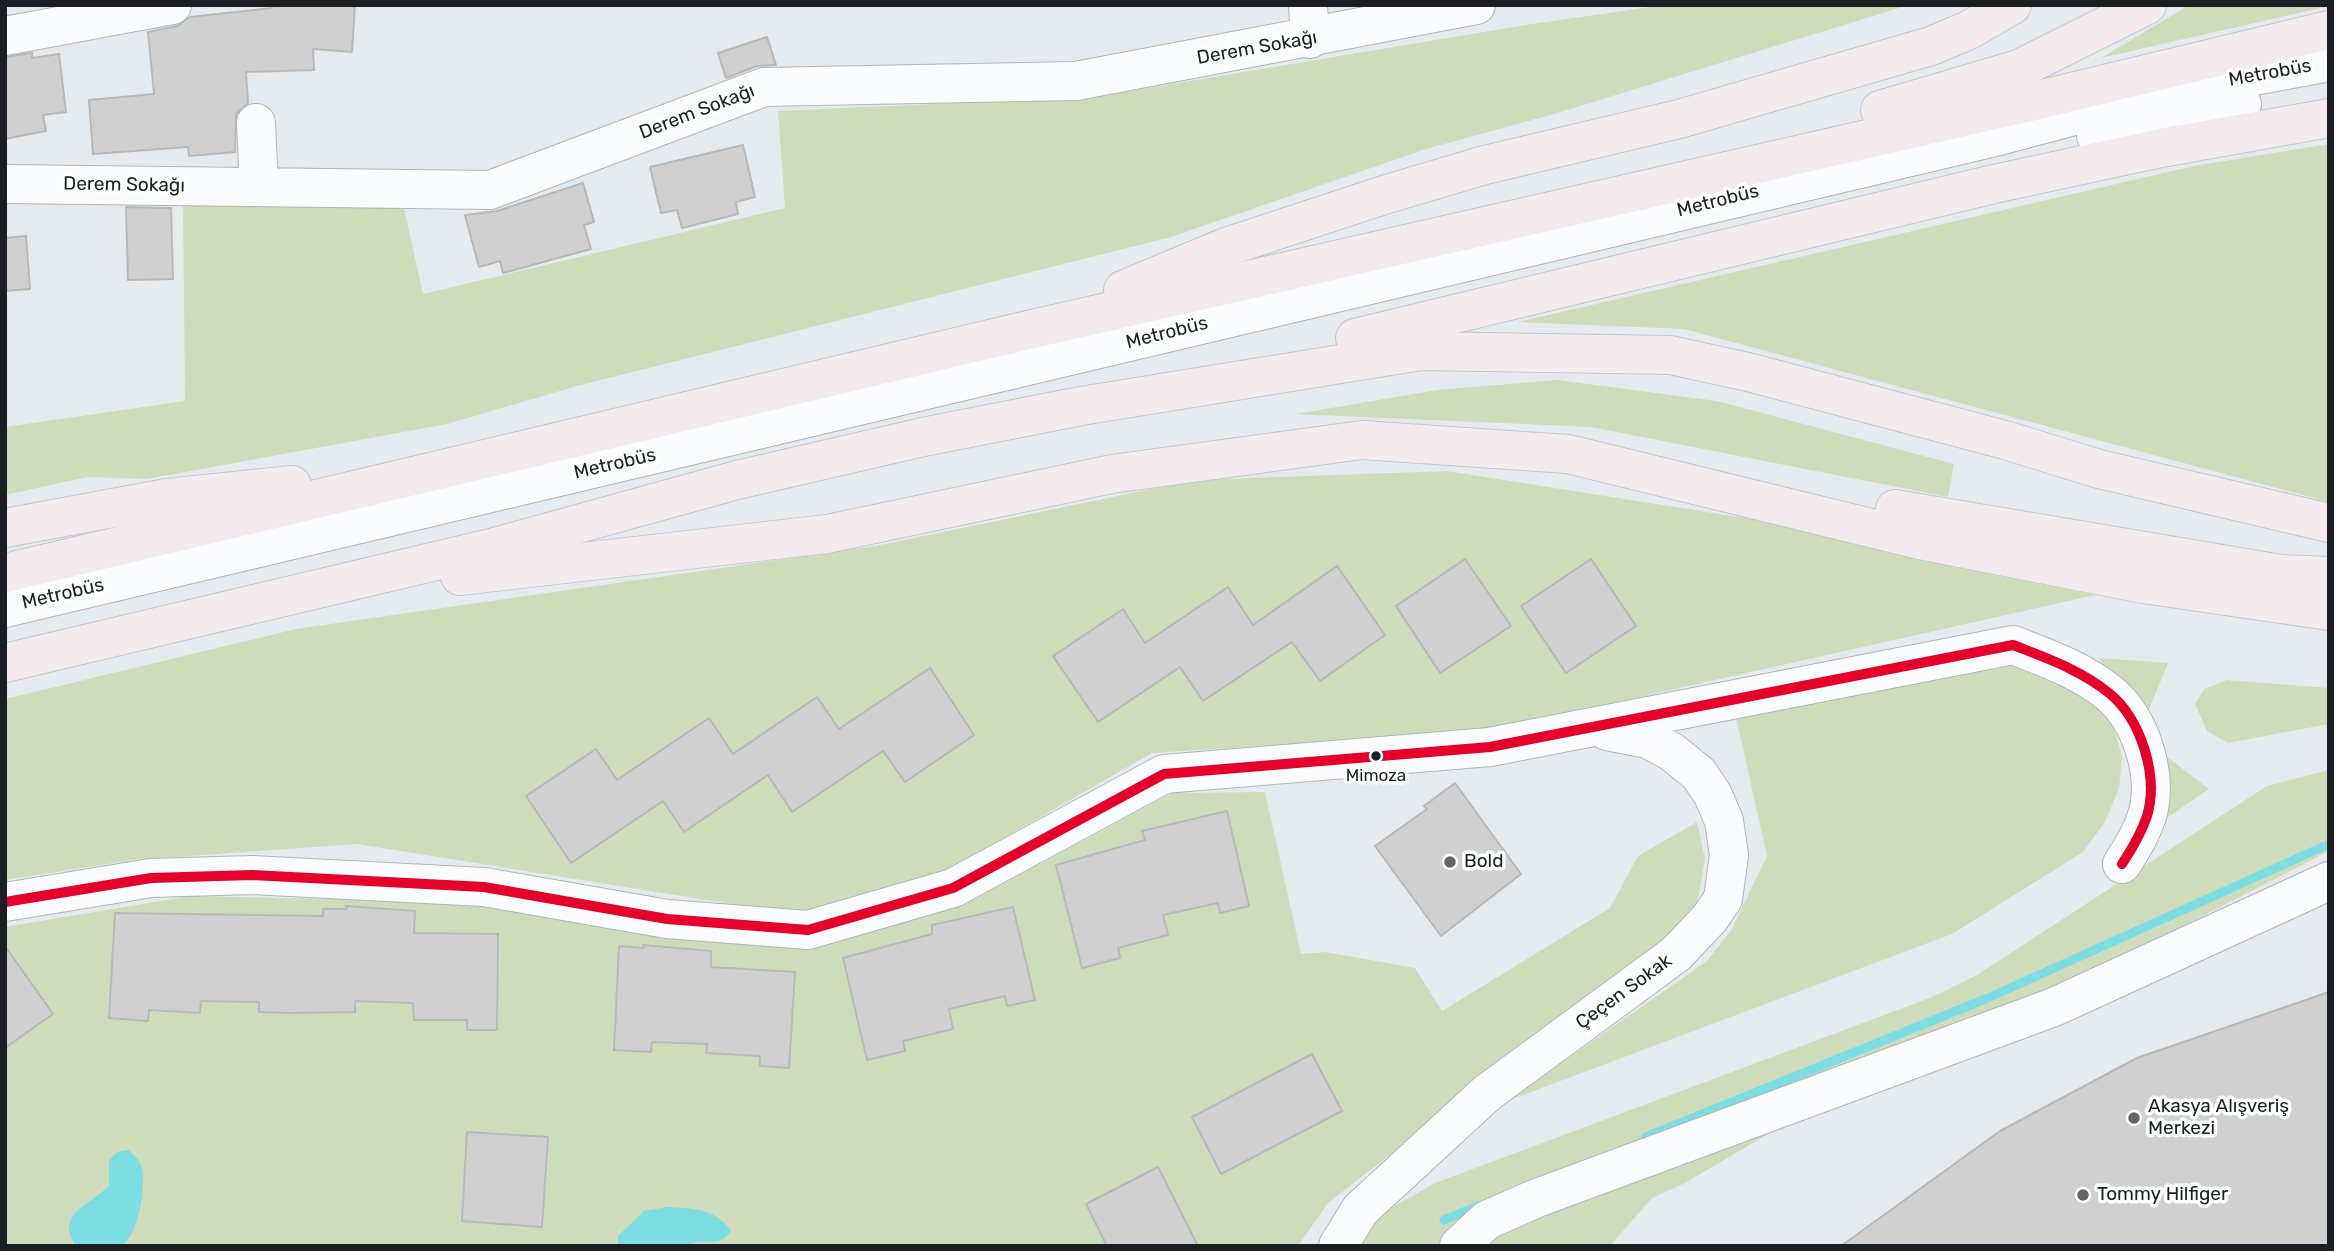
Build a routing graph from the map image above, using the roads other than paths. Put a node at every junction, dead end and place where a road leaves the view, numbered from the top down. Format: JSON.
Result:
{"nodes":[{"id":1,"x":172,"y":5,"type":"edge"},
{"id":2,"x":1476,"y":5,"type":"edge"},
{"id":3,"x":2012,"y":5,"type":"edge"},
{"id":4,"x":2147,"y":5,"type":"edge"},
{"id":5,"x":1309,"y":22,"type":"edge"},
{"id":6,"x":2329,"y":30,"type":"edge"},
{"id":7,"x":5,"y":36,"type":"edge"},
{"id":8,"x":2329,"y":62,"type":"edge"},
{"id":9,"x":2329,"y":89,"type":"edge"},
{"id":10,"x":2329,"y":118,"type":"edge"},
{"id":11,"x":256,"y":123,"type":"dead end"},
{"id":12,"x":5,"y":184,"type":"edge"},
{"id":13,"x":260,"y":187,"type":"junction"},
{"id":14,"x":1610,"y":198,"type":"junction"},
{"id":15,"x":1028,"y":330,"type":"junction"},
{"id":16,"x":1081,"y":406,"type":"junction"},
{"id":17,"x":1569,"y":454,"type":"junction"},
{"id":18,"x":444,"y":470,"type":"junction"},
{"id":19,"x":2329,"y":523,"type":"edge"},
{"id":20,"x":5,"y":528,"type":"edge"},
{"id":21,"x":5,"y":573,"type":"edge"},
{"id":22,"x":2329,"y":576,"type":"edge"},
{"id":23,"x":290,"y":595,"type":"junction"},
{"id":24,"x":5,"y":608,"type":"edge"},
{"id":25,"x":2329,"y":611,"type":"edge"},
{"id":26,"x":5,"y":627,"type":"edge"},
{"id":27,"x":5,"y":663,"type":"edge"},
{"id":28,"x":1702,"y":707,"type":"junction"},
{"id":29,"x":1595,"y":729,"type":"junction"},
{"id":30,"x":1687,"y":764,"type":"junction"},
{"id":31,"x":2122,"y":864,"type":"dead end"},
{"id":32,"x":2324,"y":886,"type":"edge"},
{"id":33,"x":5,"y":902,"type":"edge"},
{"id":34,"x":1360,"y":1210,"type":"junction"},
{"id":35,"x":1338,"y":1246,"type":"edge"},
{"id":36,"x":1346,"y":1246,"type":"edge"},
{"id":37,"x":1459,"y":1246,"type":"edge"}],
"edges":[{"from":1,"to":7,"type":"street"},
{"from":2,"to":5,"type":"street","name":"Derem Sokağı"},
{"from":3,"to":15,"type":"highway"},
{"from":4,"to":14,"type":"highway"},
{"from":5,"to":13,"type":"street","name":"Derem Sokağı"},
{"from":6,"to":14,"type":"highway"},
{"from":8,"to":24,"type":"street","name":"Metrobüs"},
{"from":9,"to":26,"type":"street","name":"Metrobüs"},
{"from":10,"to":16,"type":"highway"},
{"from":11,"to":13,"type":"street"},
{"from":12,"to":13,"type":"street","name":"Derem Sokağı"},
{"from":14,"to":15,"type":"highway"},
{"from":15,"to":18,"type":"highway"},
{"from":16,"to":19,"type":"highway"},
{"from":16,"to":23,"type":"highway"},
{"from":17,"to":22,"type":"highway"},
{"from":17,"to":23,"type":"highway"},
{"from":17,"to":25,"type":"highway"},
{"from":18,"to":20,"type":"highway"},
{"from":18,"to":21,"type":"highway"},
{"from":23,"to":27,"type":"highway"},
{"from":28,"to":29,"type":"street"},
{"from":28,"to":30,"type":"street"},
{"from":28,"to":31,"type":"street"},
{"from":29,"to":30,"type":"street","name":"Çeçen Sokak"},
{"from":29,"to":33,"type":"street"},
{"from":30,"to":34,"type":"street","name":"Çeçen Sokak"},
{"from":32,"to":37,"type":"street"},
{"from":34,"to":35,"type":"street","name":"Çeçen Sokak"},
{"from":34,"to":36,"type":"street"}]}
